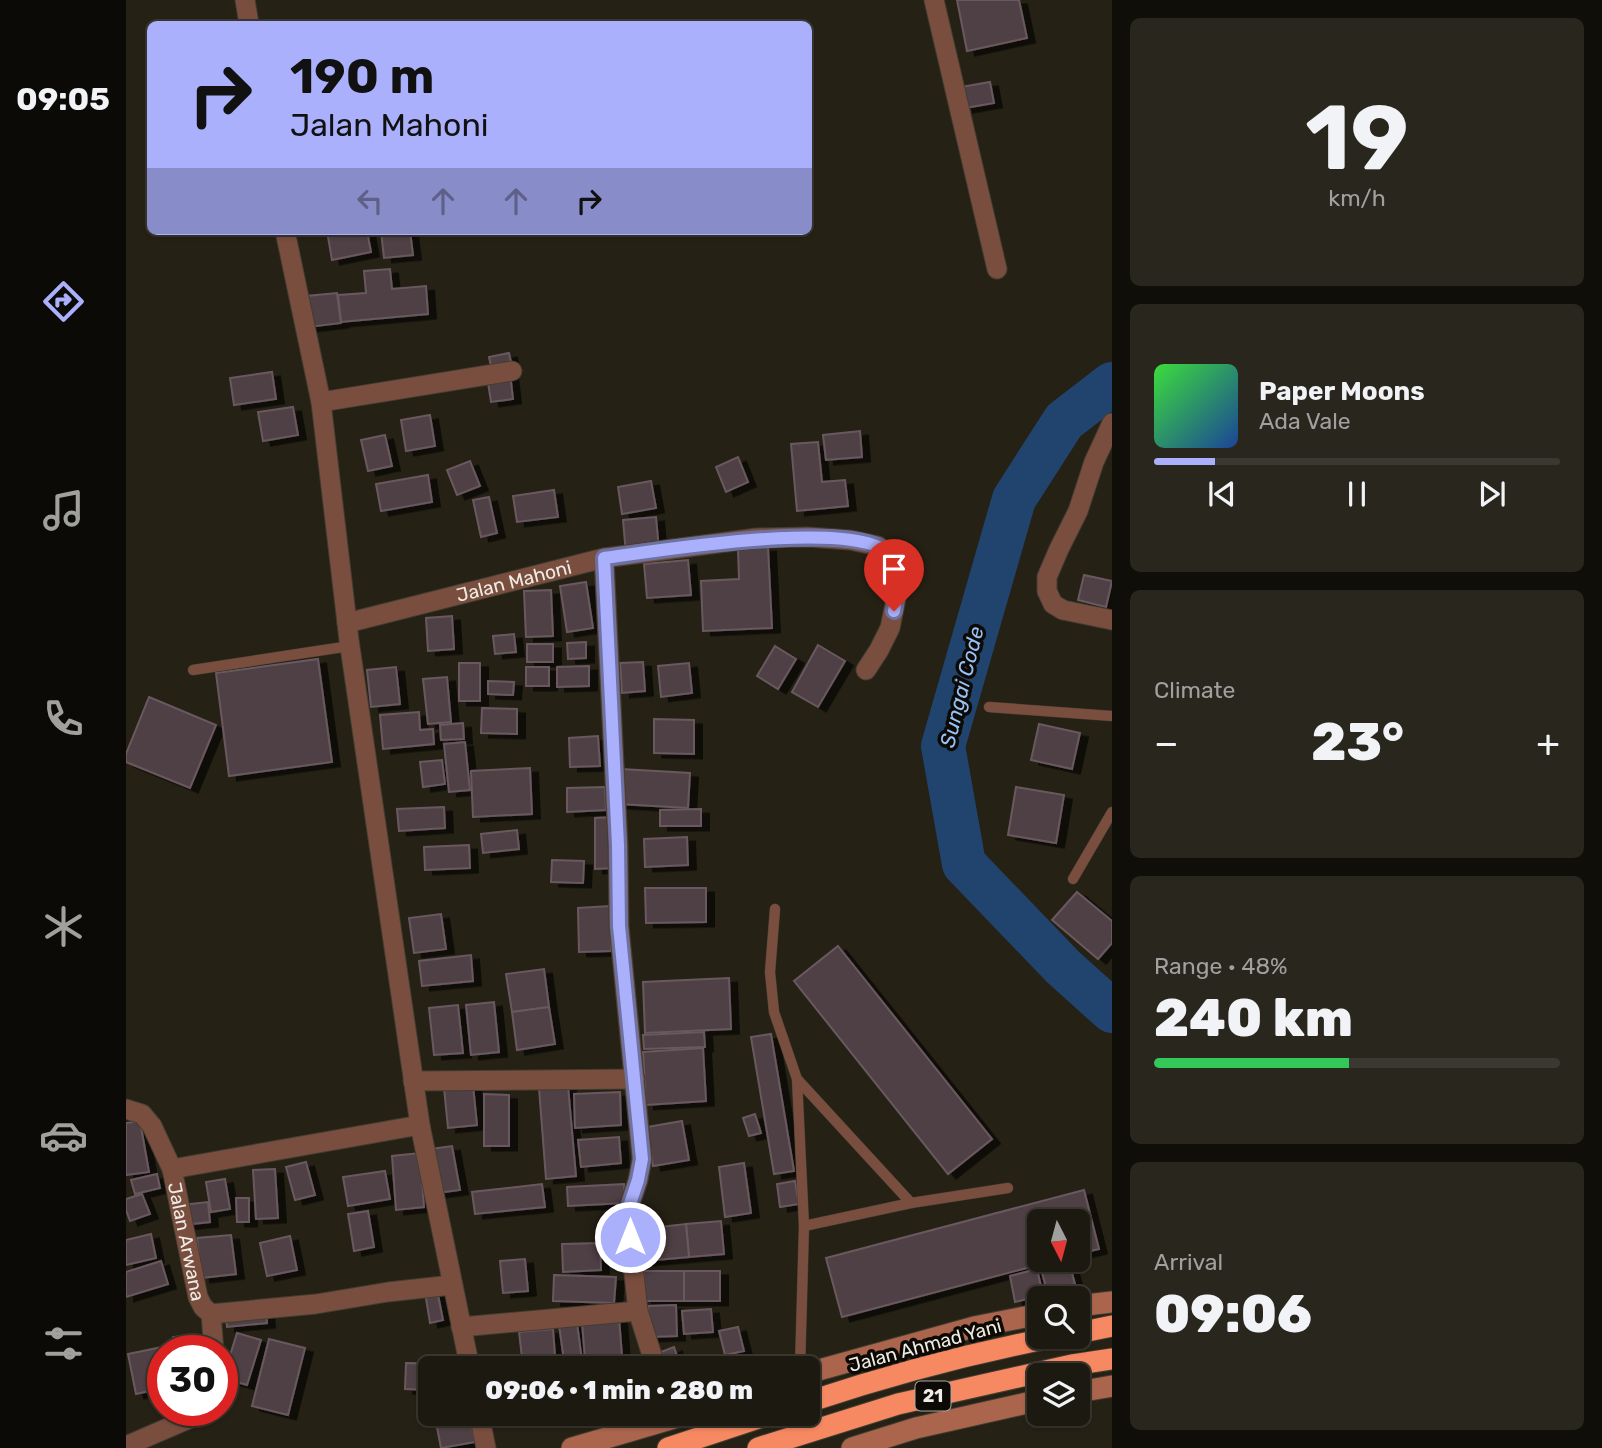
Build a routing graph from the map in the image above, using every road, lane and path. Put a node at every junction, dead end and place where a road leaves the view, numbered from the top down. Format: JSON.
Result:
{"nodes":[{"id":1,"x":245,"y":0,"type":"edge"},
{"id":2,"x":934,"y":0,"type":"edge"},
{"id":3,"x":248,"y":21,"type":"edge"},
{"id":4,"x":286,"y":235,"type":"edge"},
{"id":5,"x":997,"y":269,"type":"dead end"},
{"id":6,"x":512,"y":371,"type":"dead end"},
{"id":7,"x":321,"y":402,"type":"junction"},
{"id":8,"x":1112,"y":423,"type":"edge"},
{"id":9,"x":604,"y":558,"type":"junction"},
{"id":10,"x":1112,"y":620,"type":"edge"},
{"id":11,"x":347,"y":624,"type":"junction"},
{"id":12,"x":350,"y":646,"type":"junction"},
{"id":13,"x":193,"y":670,"type":"dead end"},
{"id":14,"x":866,"y":670,"type":"dead end"},
{"id":15,"x":989,"y":707,"type":"dead end"},
{"id":16,"x":1112,"y":716,"type":"edge"},
{"id":17,"x":1112,"y":812,"type":"edge"},
{"id":18,"x":1073,"y":879,"type":"dead end"},
{"id":19,"x":775,"y":909,"type":"dead end"},
{"id":20,"x":635,"y":1079,"type":"junction"},
{"id":21,"x":797,"y":1079,"type":"junction"},
{"id":22,"x":413,"y":1081,"type":"junction"},
{"id":23,"x":126,"y":1109,"type":"edge"},
{"id":24,"x":421,"y":1125,"type":"junction"},
{"id":25,"x":172,"y":1169,"type":"junction"},
{"id":26,"x":1008,"y":1188,"type":"dead end"},
{"id":27,"x":911,"y":1203,"type":"junction"},
{"id":28,"x":804,"y":1226,"type":"junction"},
{"id":29,"x":452,"y":1285,"type":"junction"},
{"id":30,"x":1112,"y":1302,"type":"edge"},
{"id":31,"x":1090,"y":1305,"type":"edge"},
{"id":32,"x":638,"y":1311,"type":"junction"},
{"id":33,"x":211,"y":1314,"type":"junction"},
{"id":34,"x":1027,"y":1317,"type":"edge"},
{"id":35,"x":1112,"y":1326,"type":"edge"},
{"id":36,"x":461,"y":1327,"type":"junction"},
{"id":37,"x":1090,"y":1330,"type":"edge"},
{"id":38,"x":213,"y":1335,"type":"edge"},
{"id":39,"x":1027,"y":1342,"type":"edge"},
{"id":40,"x":467,"y":1356,"type":"edge"},
{"id":41,"x":652,"y":1356,"type":"edge"},
{"id":42,"x":800,"y":1356,"type":"edge"},
{"id":43,"x":1112,"y":1359,"type":"edge"},
{"id":44,"x":820,"y":1370,"type":"edge"},
{"id":45,"x":1112,"y":1386,"type":"edge"},
{"id":46,"x":1090,"y":1390,"type":"edge"},
{"id":47,"x":820,"y":1398,"type":"edge"},
{"id":48,"x":1027,"y":1402,"type":"edge"},
{"id":49,"x":172,"y":1426,"type":"edge"},
{"id":50,"x":481,"y":1426,"type":"edge"},
{"id":51,"x":644,"y":1426,"type":"edge"},
{"id":52,"x":735,"y":1426,"type":"edge"},
{"id":53,"x":126,"y":1446,"type":"edge"},
{"id":54,"x":486,"y":1448,"type":"edge"},
{"id":55,"x":572,"y":1448,"type":"edge"},
{"id":56,"x":668,"y":1448,"type":"edge"},
{"id":57,"x":758,"y":1448,"type":"edge"},
{"id":58,"x":852,"y":1448,"type":"edge"}],
"edges":[{"from":1,"to":3,"type":"street"},
{"from":2,"to":5,"type":"street"},
{"from":4,"to":7,"type":"street"},
{"from":6,"to":7,"type":"street"},
{"from":7,"to":11,"type":"street"},
{"from":8,"to":10,"type":"street"},
{"from":9,"to":11,"type":"street","name":"Jalan Mahoni"},
{"from":9,"to":14,"type":"street","name":"Jalan Mahoni"},
{"from":9,"to":20,"type":"street"},
{"from":11,"to":12,"type":"street"},
{"from":12,"to":13,"type":"lane"},
{"from":12,"to":22,"type":"street"},
{"from":15,"to":16,"type":"lane"},
{"from":17,"to":18,"type":"lane"},
{"from":19,"to":21,"type":"lane"},
{"from":20,"to":22,"type":"street"},
{"from":20,"to":32,"type":"street"},
{"from":21,"to":27,"type":"lane"},
{"from":21,"to":28,"type":"lane"},
{"from":22,"to":24,"type":"street"},
{"from":23,"to":25,"type":"street","name":"Jalan Arwana"},
{"from":24,"to":25,"type":"street"},
{"from":24,"to":29,"type":"street"},
{"from":25,"to":33,"type":"street","name":"Jalan Arwana"},
{"from":26,"to":27,"type":"lane"},
{"from":27,"to":28,"type":"lane"},
{"from":28,"to":42,"type":"lane"},
{"from":29,"to":33,"type":"street"},
{"from":29,"to":36,"type":"street"},
{"from":30,"to":31,"type":"street"},
{"from":32,"to":36,"type":"street"},
{"from":32,"to":41,"type":"street"},
{"from":33,"to":38,"type":"street","name":"Jalan Arwana"},
{"from":34,"to":44,"type":"street"},
{"from":35,"to":37,"type":"highway"},
{"from":36,"to":40,"type":"street"},
{"from":39,"to":47,"type":"highway","name":"Jalan Ahmad Yani","number":"21"},
{"from":43,"to":57,"type":"highway","number":"21"},
{"from":45,"to":46,"type":"street"},
{"from":48,"to":58,"type":"street"},
{"from":49,"to":53,"type":"street"},
{"from":50,"to":54,"type":"street"},
{"from":51,"to":55,"type":"street"},
{"from":52,"to":56,"type":"highway"}]}
